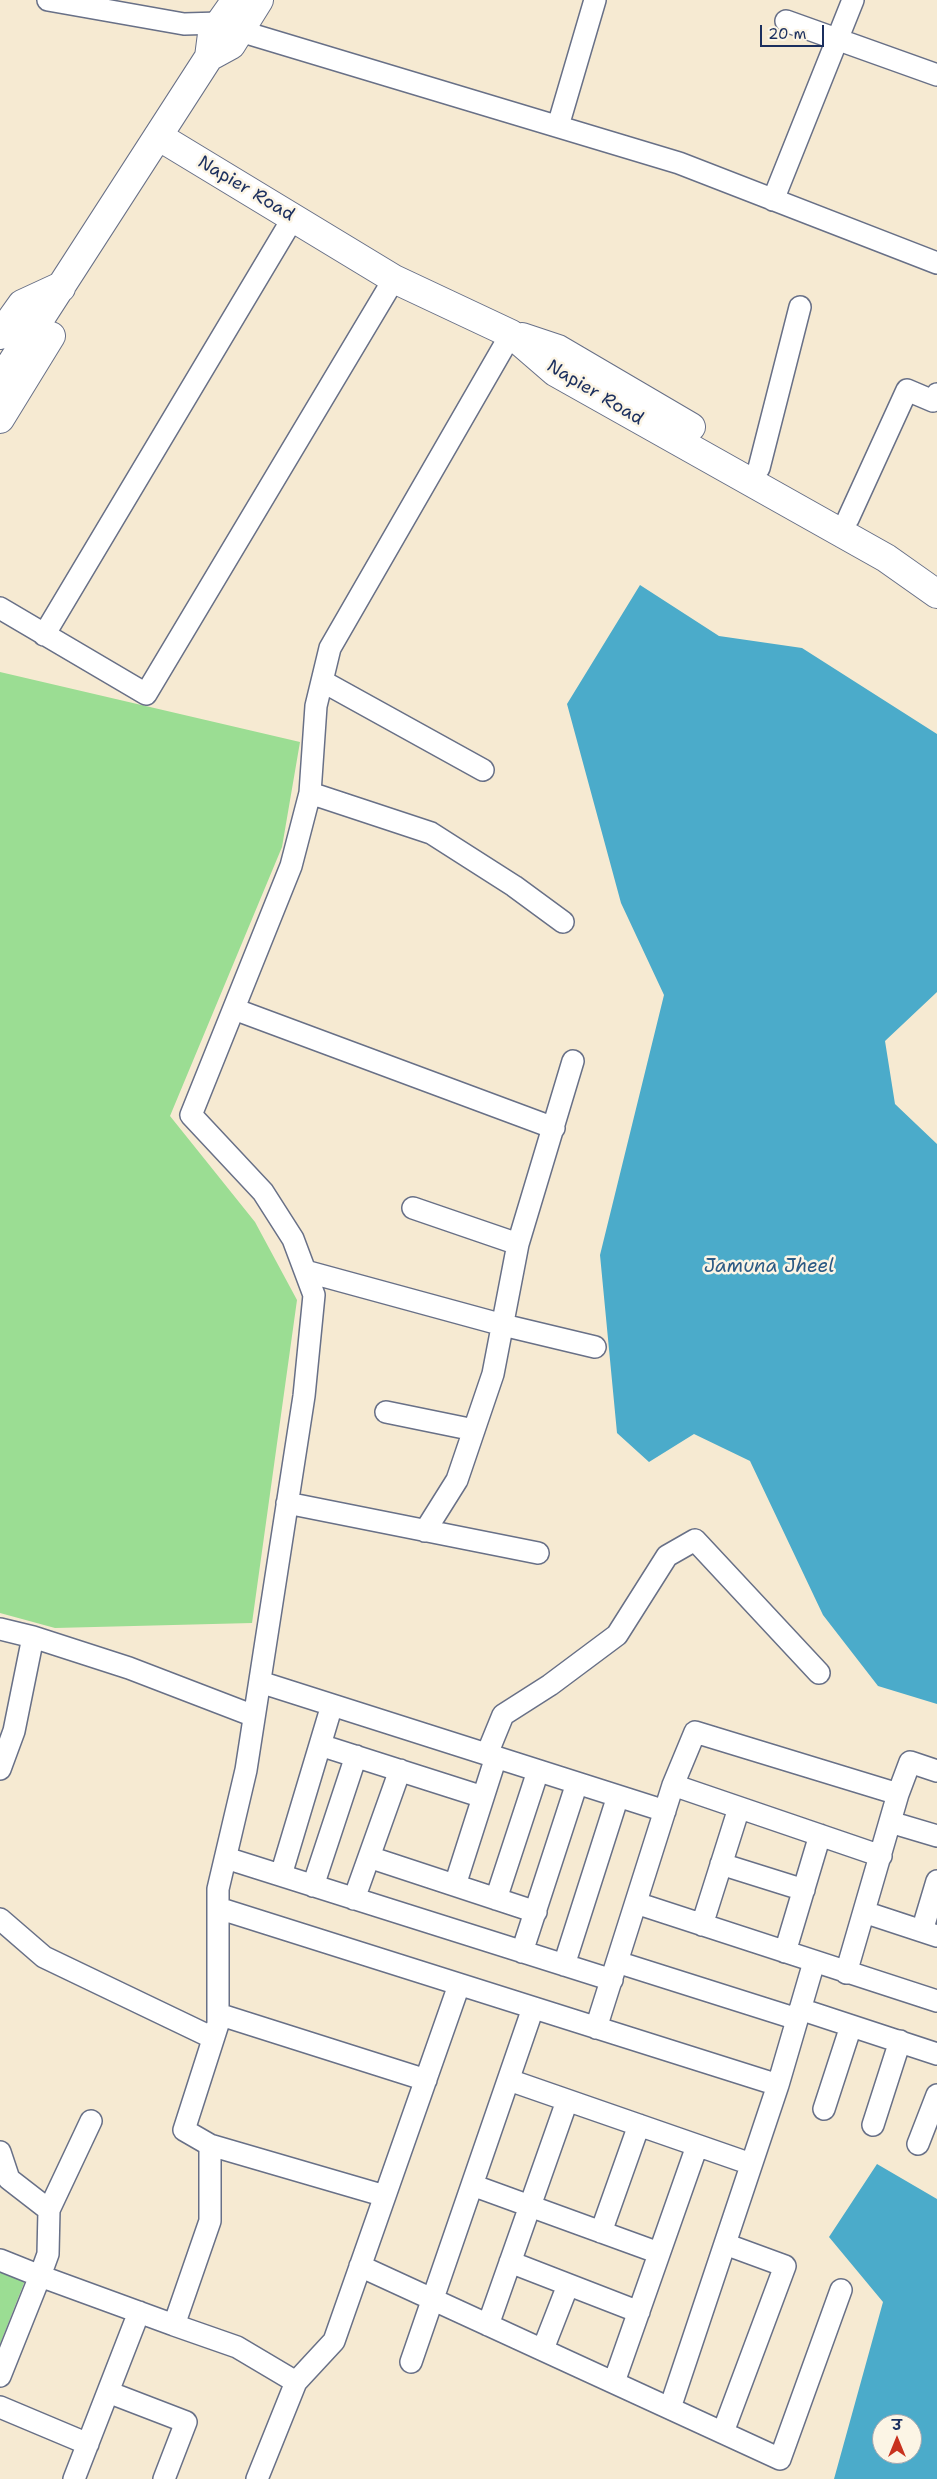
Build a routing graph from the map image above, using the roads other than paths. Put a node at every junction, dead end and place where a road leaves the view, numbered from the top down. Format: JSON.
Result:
{"nodes":[{"id":1,"x":48,"y":0,"type":"edge"},
{"id":2,"x":236,"y":0,"type":"edge"},
{"id":3,"x":259,"y":0,"type":"edge"},
{"id":4,"x":595,"y":0,"type":"edge"},
{"id":5,"x":853,"y":0,"type":"edge"},
{"id":6,"x":786,"y":21,"type":"dead end"},
{"id":7,"x":230,"y":27,"type":"junction"},
{"id":8,"x":837,"y":40,"type":"junction"},
{"id":9,"x":937,"y":75,"type":"edge"},
{"id":10,"x":558,"y":126,"type":"junction"},
{"id":11,"x":167,"y":141,"type":"junction"},
{"id":12,"x":773,"y":200,"type":"junction"},
{"id":13,"x":293,"y":218,"type":"junction"},
{"id":14,"x":937,"y":263,"type":"edge"},
{"id":15,"x":394,"y":279,"type":"junction"},
{"id":16,"x":61,"y":286,"type":"junction"},
{"id":17,"x":800,"y":307,"type":"dead end"},
{"id":18,"x":511,"y":334,"type":"junction"},
{"id":19,"x":0,"y":335,"type":"edge"},
{"id":20,"x":4,"y":375,"type":"edge"},
{"id":21,"x":937,"y":394,"type":"edge"},
{"id":22,"x":0,"y":419,"type":"edge"},
{"id":23,"x":759,"y":468,"type":"junction"},
{"id":24,"x":848,"y":519,"type":"junction"},
{"id":25,"x":937,"y":577,"type":"edge"},
{"id":26,"x":937,"y":594,"type":"edge"},
{"id":27,"x":0,"y":608,"type":"edge"},
{"id":28,"x":44,"y":635,"type":"junction"},
{"id":29,"x":322,"y":681,"type":"junction"},
{"id":30,"x":483,"y":770,"type":"dead end"},
{"id":31,"x":310,"y":793,"type":"junction"},
{"id":32,"x":563,"y":922,"type":"dead end"},
{"id":33,"x":234,"y":1009,"type":"junction"},
{"id":34,"x":573,"y":1061,"type":"dead end"},
{"id":35,"x":554,"y":1128,"type":"junction"},
{"id":36,"x":413,"y":1208,"type":"dead end"},
{"id":37,"x":518,"y":1244,"type":"junction"},
{"id":38,"x":305,"y":1271,"type":"junction"},
{"id":39,"x":502,"y":1325,"type":"junction"},
{"id":40,"x":595,"y":1347,"type":"dead end"},
{"id":41,"x":386,"y":1412,"type":"dead end"},
{"id":42,"x":474,"y":1430,"type":"junction"},
{"id":43,"x":288,"y":1503,"type":"junction"},
{"id":44,"x":425,"y":1531,"type":"junction"},
{"id":45,"x":538,"y":1553,"type":"dead end"},
{"id":46,"x":0,"y":1629,"type":"edge"},
{"id":47,"x":33,"y":1637,"type":"junction"},
{"id":48,"x":819,"y":1674,"type":"dead end"},
{"id":49,"x":260,"y":1682,"type":"junction"},
{"id":50,"x":332,"y":1705,"type":"junction"},
{"id":51,"x":254,"y":1716,"type":"junction"},
{"id":52,"x":320,"y":1745,"type":"junction"},
{"id":53,"x":356,"y":1756,"type":"junction"},
{"id":54,"x":491,"y":1756,"type":"junction"},
{"id":55,"x":0,"y":1769,"type":"edge"},
{"id":56,"x":400,"y":1770,"type":"junction"},
{"id":57,"x":538,"y":1771,"type":"junction"},
{"id":58,"x":937,"y":1771,"type":"edge"},
{"id":59,"x":577,"y":1783,"type":"junction"},
{"id":60,"x":673,"y":1785,"type":"junction"},
{"id":61,"x":898,"y":1794,"type":"junction"},
{"id":62,"x":618,"y":1796,"type":"junction"},
{"id":63,"x":483,"y":1797,"type":"junction"},
{"id":64,"x":739,"y":1808,"type":"junction"},
{"id":65,"x":665,"y":1811,"type":"junction"},
{"id":66,"x":890,"y":1822,"type":"junction"},
{"id":67,"x":820,"y":1835,"type":"junction"},
{"id":68,"x":937,"y":1836,"type":"edge"},
{"id":69,"x":881,"y":1856,"type":"junction"},
{"id":70,"x":369,"y":1857,"type":"junction"},
{"id":71,"x":226,"y":1858,"type":"junction"},
{"id":72,"x":721,"y":1864,"type":"junction"},
{"id":73,"x":281,"y":1876,"type":"junction"},
{"id":74,"x":937,"y":1882,"type":"edge"},
{"id":75,"x":454,"y":1885,"type":"junction"},
{"id":76,"x":313,"y":1886,"type":"junction"},
{"id":77,"x":804,"y":1890,"type":"junction"},
{"id":78,"x":354,"y":1898,"type":"junction"},
{"id":79,"x":496,"y":1899,"type":"junction"},
{"id":80,"x":636,"y":1904,"type":"junction"},
{"id":81,"x":218,"y":1908,"type":"junction"},
{"id":82,"x":536,"y":1912,"type":"junction"},
{"id":83,"x":864,"y":1912,"type":"junction"},
{"id":84,"x":0,"y":1919,"type":"edge"},
{"id":85,"x":702,"y":1925,"type":"junction"},
{"id":86,"x":930,"y":1934,"type":"edge"},
{"id":87,"x":522,"y":1952,"type":"junction"},
{"id":88,"x":785,"y":1952,"type":"junction"},
{"id":89,"x":814,"y":1962,"type":"junction"},
{"id":90,"x":564,"y":1965,"type":"junction"},
{"id":91,"x":615,"y":1971,"type":"junction"},
{"id":92,"x":846,"y":1973,"type":"junction"},
{"id":93,"x":459,"y":1985,"type":"junction"},
{"id":94,"x":937,"y":2001,"type":"edge"},
{"id":95,"x":533,"y":2008,"type":"junction"},
{"id":96,"x":218,"y":2014,"type":"junction"},
{"id":97,"x":799,"y":2014,"type":"junction"},
{"id":98,"x":851,"y":2026,"type":"junction"},
{"id":99,"x":596,"y":2028,"type":"junction"},
{"id":100,"x":213,"y":2038,"type":"junction"},
{"id":101,"x":900,"y":2041,"type":"junction"},
{"id":102,"x":937,"y":2054,"type":"edge"},
{"id":103,"x":426,"y":2080,"type":"junction"},
{"id":104,"x":508,"y":2080,"type":"junction"},
{"id":105,"x":778,"y":2086,"type":"junction"},
{"id":106,"x":937,"y":2095,"type":"edge"},
{"id":107,"x":567,"y":2100,"type":"junction"},
{"id":108,"x":824,"y":2109,"type":"dead end"},
{"id":109,"x":91,"y":2121,"type":"dead end"},
{"id":110,"x":638,"y":2125,"type":"junction"},
{"id":111,"x":873,"y":2125,"type":"dead end"},
{"id":112,"x":918,"y":2144,"type":"dead end"},
{"id":113,"x":210,"y":2145,"type":"junction"},
{"id":114,"x":697,"y":2146,"type":"junction"},
{"id":115,"x":0,"y":2152,"type":"edge"},
{"id":116,"x":751,"y":2164,"type":"junction"},
{"id":117,"x":472,"y":2185,"type":"junction"},
{"id":118,"x":385,"y":2196,"type":"junction"},
{"id":119,"x":530,"y":2206,"type":"junction"},
{"id":120,"x":50,"y":2210,"type":"junction"},
{"id":121,"x":600,"y":2232,"type":"junction"},
{"id":122,"x":724,"y":2244,"type":"junction"},
{"id":123,"x":659,"y":2253,"type":"junction"},
{"id":124,"x":0,"y":2260,"type":"edge"},
{"id":125,"x":510,"y":2262,"type":"junction"},
{"id":126,"x":360,"y":2266,"type":"junction"},
{"id":127,"x":40,"y":2276,"type":"junction"},
{"id":128,"x":568,"y":2285,"type":"junction"},
{"id":129,"x":841,"y":2290,"type":"dead end"},
{"id":130,"x":432,"y":2299,"type":"junction"},
{"id":131,"x":139,"y":2312,"type":"junction"},
{"id":132,"x":638,"y":2312,"type":"junction"},
{"id":133,"x":488,"y":2324,"type":"junction"},
{"id":134,"x":174,"y":2325,"type":"junction"},
{"id":135,"x":543,"y":2349,"type":"junction"},
{"id":136,"x":411,"y":2362,"type":"dead end"},
{"id":137,"x":0,"y":2376,"type":"edge"},
{"id":138,"x":296,"y":2382,"type":"junction"},
{"id":139,"x":614,"y":2382,"type":"junction"},
{"id":140,"x":108,"y":2392,"type":"junction"},
{"id":141,"x":0,"y":2407,"type":"edge"},
{"id":142,"x":670,"y":2408,"type":"junction"},
{"id":143,"x":723,"y":2432,"type":"junction"},
{"id":144,"x":88,"y":2444,"type":"junction"},
{"id":145,"x":264,"y":2477,"type":"edge"},
{"id":146,"x":74,"y":2479,"type":"edge"},
{"id":147,"x":164,"y":2479,"type":"edge"}],
"edges":[{"from":1,"to":7,"type":"street"},
{"from":2,"to":7,"type":"main road"},
{"from":3,"to":7,"type":"main road"},
{"from":4,"to":10,"type":"street"},
{"from":5,"to":8,"type":"street"},
{"from":6,"to":8,"type":"street"},
{"from":7,"to":10,"type":"street"},
{"from":7,"to":11,"type":"main road"},
{"from":8,"to":9,"type":"street"},
{"from":8,"to":12,"type":"street"},
{"from":10,"to":12,"type":"street"},
{"from":11,"to":13,"type":"main road","name":"Napier Road"},
{"from":11,"to":16,"type":"main road"},
{"from":12,"to":14,"type":"street"},
{"from":13,"to":15,"type":"main road","name":"Napier Road"},
{"from":13,"to":28,"type":"street"},
{"from":15,"to":18,"type":"main road","name":"Napier Road"},
{"from":15,"to":28,"type":"street"},
{"from":16,"to":19,"type":"main road"},
{"from":16,"to":20,"type":"main road"},
{"from":16,"to":22,"type":"main road"},
{"from":17,"to":23,"type":"street"},
{"from":18,"to":23,"type":"main road"},
{"from":18,"to":26,"type":"main road","name":"Napier Road"},
{"from":18,"to":29,"type":"street"},
{"from":21,"to":24,"type":"street"},
{"from":23,"to":24,"type":"main road"},
{"from":24,"to":25,"type":"main road"},
{"from":27,"to":28,"type":"street"},
{"from":29,"to":30,"type":"street"},
{"from":29,"to":31,"type":"street"},
{"from":31,"to":32,"type":"street"},
{"from":31,"to":33,"type":"street"},
{"from":33,"to":35,"type":"street"},
{"from":33,"to":38,"type":"street"},
{"from":34,"to":35,"type":"street"},
{"from":35,"to":37,"type":"street"},
{"from":36,"to":37,"type":"street"},
{"from":37,"to":39,"type":"street"},
{"from":38,"to":39,"type":"street"},
{"from":38,"to":43,"type":"street"},
{"from":39,"to":40,"type":"street"},
{"from":39,"to":42,"type":"street"},
{"from":41,"to":42,"type":"street"},
{"from":42,"to":44,"type":"street"},
{"from":43,"to":44,"type":"street"},
{"from":43,"to":49,"type":"street"},
{"from":44,"to":45,"type":"street"},
{"from":46,"to":47,"type":"street"},
{"from":47,"to":51,"type":"street"},
{"from":47,"to":55,"type":"street"},
{"from":48,"to":54,"type":"street"},
{"from":49,"to":50,"type":"street"},
{"from":49,"to":51,"type":"street"},
{"from":50,"to":52,"type":"street"},
{"from":50,"to":54,"type":"street"},
{"from":51,"to":71,"type":"street"},
{"from":52,"to":53,"type":"street"},
{"from":52,"to":73,"type":"street"},
{"from":53,"to":56,"type":"street"},
{"from":53,"to":76,"type":"street"},
{"from":54,"to":57,"type":"street"},
{"from":54,"to":63,"type":"street"},
{"from":56,"to":63,"type":"street"},
{"from":56,"to":70,"type":"street"},
{"from":57,"to":59,"type":"street"},
{"from":57,"to":79,"type":"street"},
{"from":58,"to":61,"type":"street"},
{"from":59,"to":62,"type":"street"},
{"from":59,"to":82,"type":"street"},
{"from":60,"to":61,"type":"street"},
{"from":60,"to":64,"type":"street"},
{"from":60,"to":65,"type":"street"},
{"from":61,"to":66,"type":"street"},
{"from":62,"to":65,"type":"street"},
{"from":62,"to":90,"type":"street"},
{"from":63,"to":75,"type":"street"},
{"from":64,"to":67,"type":"street"},
{"from":64,"to":72,"type":"street"},
{"from":65,"to":80,"type":"street"},
{"from":66,"to":68,"type":"street"},
{"from":66,"to":69,"type":"street"},
{"from":67,"to":69,"type":"street"},
{"from":67,"to":77,"type":"street"},
{"from":69,"to":83,"type":"street"},
{"from":70,"to":75,"type":"street"},
{"from":70,"to":78,"type":"street"},
{"from":71,"to":73,"type":"street"},
{"from":71,"to":81,"type":"street"},
{"from":72,"to":77,"type":"street"},
{"from":72,"to":85,"type":"street"},
{"from":73,"to":76,"type":"street"},
{"from":74,"to":86,"type":"street"},
{"from":75,"to":79,"type":"street"},
{"from":76,"to":78,"type":"street"},
{"from":77,"to":88,"type":"street"},
{"from":78,"to":87,"type":"street"},
{"from":79,"to":82,"type":"street"},
{"from":80,"to":85,"type":"street"},
{"from":80,"to":91,"type":"street"},
{"from":81,"to":93,"type":"street"},
{"from":81,"to":96,"type":"street"},
{"from":82,"to":87,"type":"street"},
{"from":83,"to":86,"type":"street"},
{"from":83,"to":92,"type":"street"},
{"from":84,"to":100,"type":"street"},
{"from":85,"to":88,"type":"street"},
{"from":87,"to":90,"type":"street"},
{"from":88,"to":89,"type":"street"},
{"from":89,"to":92,"type":"street"},
{"from":89,"to":97,"type":"street"},
{"from":90,"to":91,"type":"street"},
{"from":91,"to":97,"type":"street"},
{"from":91,"to":99,"type":"street"},
{"from":92,"to":94,"type":"street"},
{"from":93,"to":95,"type":"street"},
{"from":93,"to":103,"type":"street"},
{"from":95,"to":99,"type":"street"},
{"from":95,"to":104,"type":"street"},
{"from":96,"to":100,"type":"street"},
{"from":96,"to":103,"type":"street"},
{"from":97,"to":98,"type":"street"},
{"from":97,"to":105,"type":"street"},
{"from":98,"to":101,"type":"street"},
{"from":98,"to":108,"type":"street"},
{"from":99,"to":105,"type":"street"},
{"from":100,"to":113,"type":"street"},
{"from":101,"to":102,"type":"street"},
{"from":101,"to":111,"type":"street"},
{"from":103,"to":118,"type":"street"},
{"from":104,"to":107,"type":"street"},
{"from":104,"to":117,"type":"street"},
{"from":105,"to":116,"type":"street"},
{"from":106,"to":112,"type":"street"},
{"from":107,"to":110,"type":"street"},
{"from":107,"to":119,"type":"street"},
{"from":109,"to":120,"type":"street"},
{"from":110,"to":114,"type":"street"},
{"from":110,"to":121,"type":"street"},
{"from":113,"to":118,"type":"street"},
{"from":113,"to":134,"type":"street"},
{"from":114,"to":116,"type":"street"},
{"from":114,"to":123,"type":"street"},
{"from":115,"to":120,"type":"street"},
{"from":116,"to":122,"type":"street"},
{"from":117,"to":119,"type":"street"},
{"from":117,"to":130,"type":"street"},
{"from":118,"to":126,"type":"street"},
{"from":119,"to":121,"type":"street"},
{"from":119,"to":125,"type":"street"},
{"from":120,"to":127,"type":"street"},
{"from":121,"to":123,"type":"street"},
{"from":122,"to":142,"type":"street"},
{"from":122,"to":143,"type":"street"},
{"from":123,"to":132,"type":"street"},
{"from":124,"to":127,"type":"street"},
{"from":125,"to":128,"type":"street"},
{"from":125,"to":133,"type":"street"},
{"from":126,"to":130,"type":"street"},
{"from":126,"to":138,"type":"street"},
{"from":127,"to":131,"type":"street"},
{"from":127,"to":137,"type":"street"},
{"from":128,"to":132,"type":"street"},
{"from":128,"to":135,"type":"street"},
{"from":129,"to":143,"type":"street"},
{"from":130,"to":133,"type":"street"},
{"from":130,"to":136,"type":"street"},
{"from":131,"to":134,"type":"street"},
{"from":131,"to":140,"type":"street"},
{"from":132,"to":139,"type":"street"},
{"from":133,"to":135,"type":"street"},
{"from":134,"to":138,"type":"street"},
{"from":135,"to":139,"type":"street"},
{"from":138,"to":145,"type":"street"},
{"from":139,"to":142,"type":"street"},
{"from":140,"to":144,"type":"street"},
{"from":140,"to":147,"type":"street"},
{"from":141,"to":144,"type":"street"},
{"from":142,"to":143,"type":"street"},
{"from":144,"to":146,"type":"street"}]}
